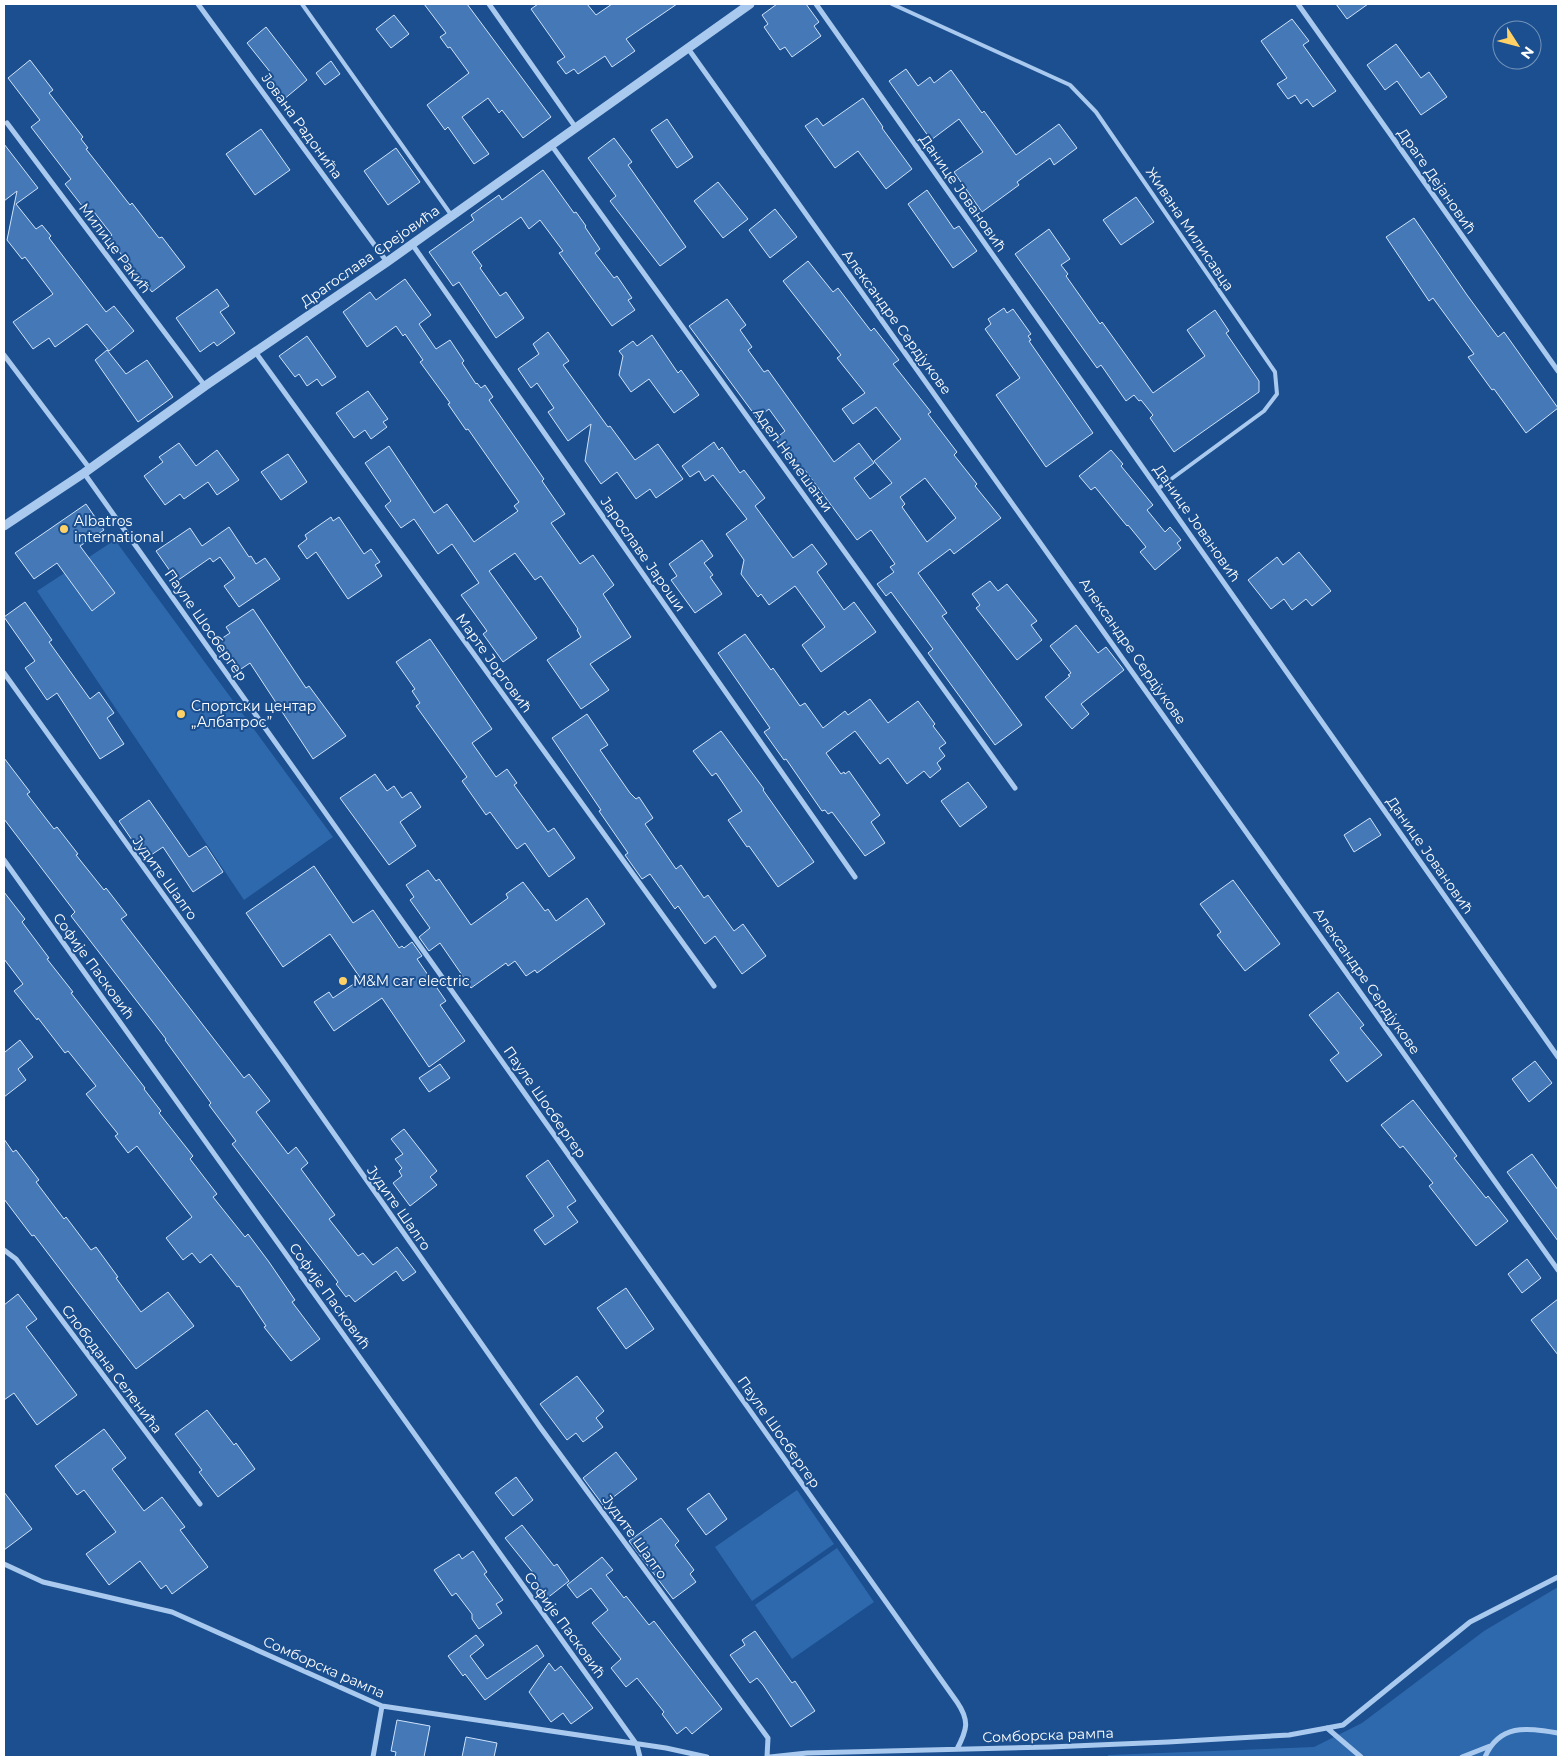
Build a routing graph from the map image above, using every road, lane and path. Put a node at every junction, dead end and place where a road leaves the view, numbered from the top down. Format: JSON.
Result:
{"nodes":[{"id":1,"x":198,"y":4,"type":"edge"},
{"id":2,"x":302,"y":4,"type":"edge"},
{"id":3,"x":489,"y":4,"type":"edge"},
{"id":4,"x":750,"y":4,"type":"edge"},
{"id":5,"x":816,"y":4,"type":"edge"},
{"id":6,"x":892,"y":4,"type":"edge"},
{"id":7,"x":1298,"y":4,"type":"edge"},
{"id":8,"x":687,"y":47,"type":"junction"},
{"id":9,"x":7,"y":123,"type":"dead end"},
{"id":10,"x":577,"y":128,"type":"junction"},
{"id":11,"x":552,"y":146,"type":"junction"},
{"id":12,"x":452,"y":216,"type":"junction"},
{"id":13,"x":412,"y":244,"type":"junction"},
{"id":14,"x":387,"y":262,"type":"junction"},
{"id":15,"x":256,"y":352,"type":"junction"},
{"id":16,"x":4,"y":355,"type":"edge"},
{"id":17,"x":1558,"y":371,"type":"edge"},
{"id":18,"x":205,"y":386,"type":"junction"},
{"id":19,"x":87,"y":471,"type":"junction"},
{"id":20,"x":1159,"y":488,"type":"junction"},
{"id":21,"x":4,"y":526,"type":"edge"},
{"id":22,"x":4,"y":673,"type":"edge"},
{"id":23,"x":1015,"y":788,"type":"dead end"},
{"id":24,"x":4,"y":860,"type":"edge"},
{"id":25,"x":855,"y":877,"type":"dead end"},
{"id":26,"x":714,"y":986,"type":"dead end"},
{"id":27,"x":1558,"y":1057,"type":"edge"},
{"id":28,"x":4,"y":1250,"type":"edge"},
{"id":29,"x":1558,"y":1270,"type":"edge"},
{"id":30,"x":200,"y":1504,"type":"dead end"},
{"id":31,"x":4,"y":1564,"type":"edge"},
{"id":32,"x":1558,"y":1577,"type":"edge"},
{"id":33,"x":382,"y":1706,"type":"junction"},
{"id":34,"x":1327,"y":1728,"type":"junction"},
{"id":35,"x":1558,"y":1733,"type":"edge"},
{"id":36,"x":637,"y":1745,"type":"junction"},
{"id":37,"x":1490,"y":1746,"type":"junction"},
{"id":38,"x":957,"y":1749,"type":"junction"},
{"id":39,"x":373,"y":1757,"type":"edge"},
{"id":40,"x":640,"y":1757,"type":"edge"},
{"id":41,"x":707,"y":1757,"type":"edge"},
{"id":42,"x":769,"y":1757,"type":"edge"},
{"id":43,"x":1361,"y":1757,"type":"edge"},
{"id":44,"x":1462,"y":1757,"type":"edge"},
{"id":45,"x":1485,"y":1757,"type":"edge"}],
"edges":[{"from":1,"to":14,"type":"street","name":"Јована Радонића"},
{"from":2,"to":12,"type":"lane"},
{"from":3,"to":10,"type":"street"},
{"from":4,"to":8,"type":"street","name":"Драгослава Срејовића"},
{"from":5,"to":20,"type":"street","name":"Данице Јовановић"},
{"from":6,"to":20,"type":"lane","name":"Живана Милисавца"},
{"from":7,"to":17,"type":"street","name":"Драге Дејановић"},
{"from":8,"to":10,"type":"street","name":"Драгослава Срејовића"},
{"from":8,"to":29,"type":"street","name":"Александре Сердјукове"},
{"from":9,"to":18,"type":"street","name":"Милице Ракић"},
{"from":10,"to":11,"type":"street","name":"Драгослава Срејовића"},
{"from":11,"to":12,"type":"street","name":"Драгослава Срејовића"},
{"from":11,"to":23,"type":"street","name":"Адел Немешањи"},
{"from":12,"to":13,"type":"street","name":"Драгослава Срејовића"},
{"from":13,"to":14,"type":"street","name":"Драгослава Срејовића"},
{"from":13,"to":25,"type":"street","name":"Јарославе Јароши"},
{"from":14,"to":15,"type":"street","name":"Драгослава Срејовића"},
{"from":15,"to":18,"type":"street","name":"Драгослава Срејовића"},
{"from":15,"to":26,"type":"street","name":"Марте Јорговић"},
{"from":16,"to":19,"type":"street","name":"Пауле Шосбергер"},
{"from":18,"to":19,"type":"street","name":"Драгослава Срејовића"},
{"from":19,"to":21,"type":"street","name":"Драгослава Срејовића"},
{"from":19,"to":38,"type":"street","name":"Пауле Шосбергер"},
{"from":20,"to":27,"type":"street","name":"Данице Јовановић"},
{"from":22,"to":42,"type":"street","name":"Јудите Шалго"},
{"from":24,"to":36,"type":"street","name":"Софије Пасковић"},
{"from":28,"to":30,"type":"street","name":"Слободана Селенића"},
{"from":31,"to":33,"type":"street","name":"Сомборска рампа"},
{"from":32,"to":34,"type":"street","name":"Сомборска рампа"},
{"from":33,"to":36,"type":"street","name":"Сомборска рампа"},
{"from":33,"to":39,"type":"street"},
{"from":34,"to":38,"type":"street","name":"Сомборска рампа"},
{"from":34,"to":43,"type":"street"},
{"from":35,"to":37,"type":"street"},
{"from":36,"to":40,"type":"street"},
{"from":36,"to":41,"type":"street","name":"Сомборска рампа"},
{"from":37,"to":44,"type":"street"},
{"from":37,"to":45,"type":"street"},
{"from":38,"to":42,"type":"street","name":"Сомборска рампа"}]}
